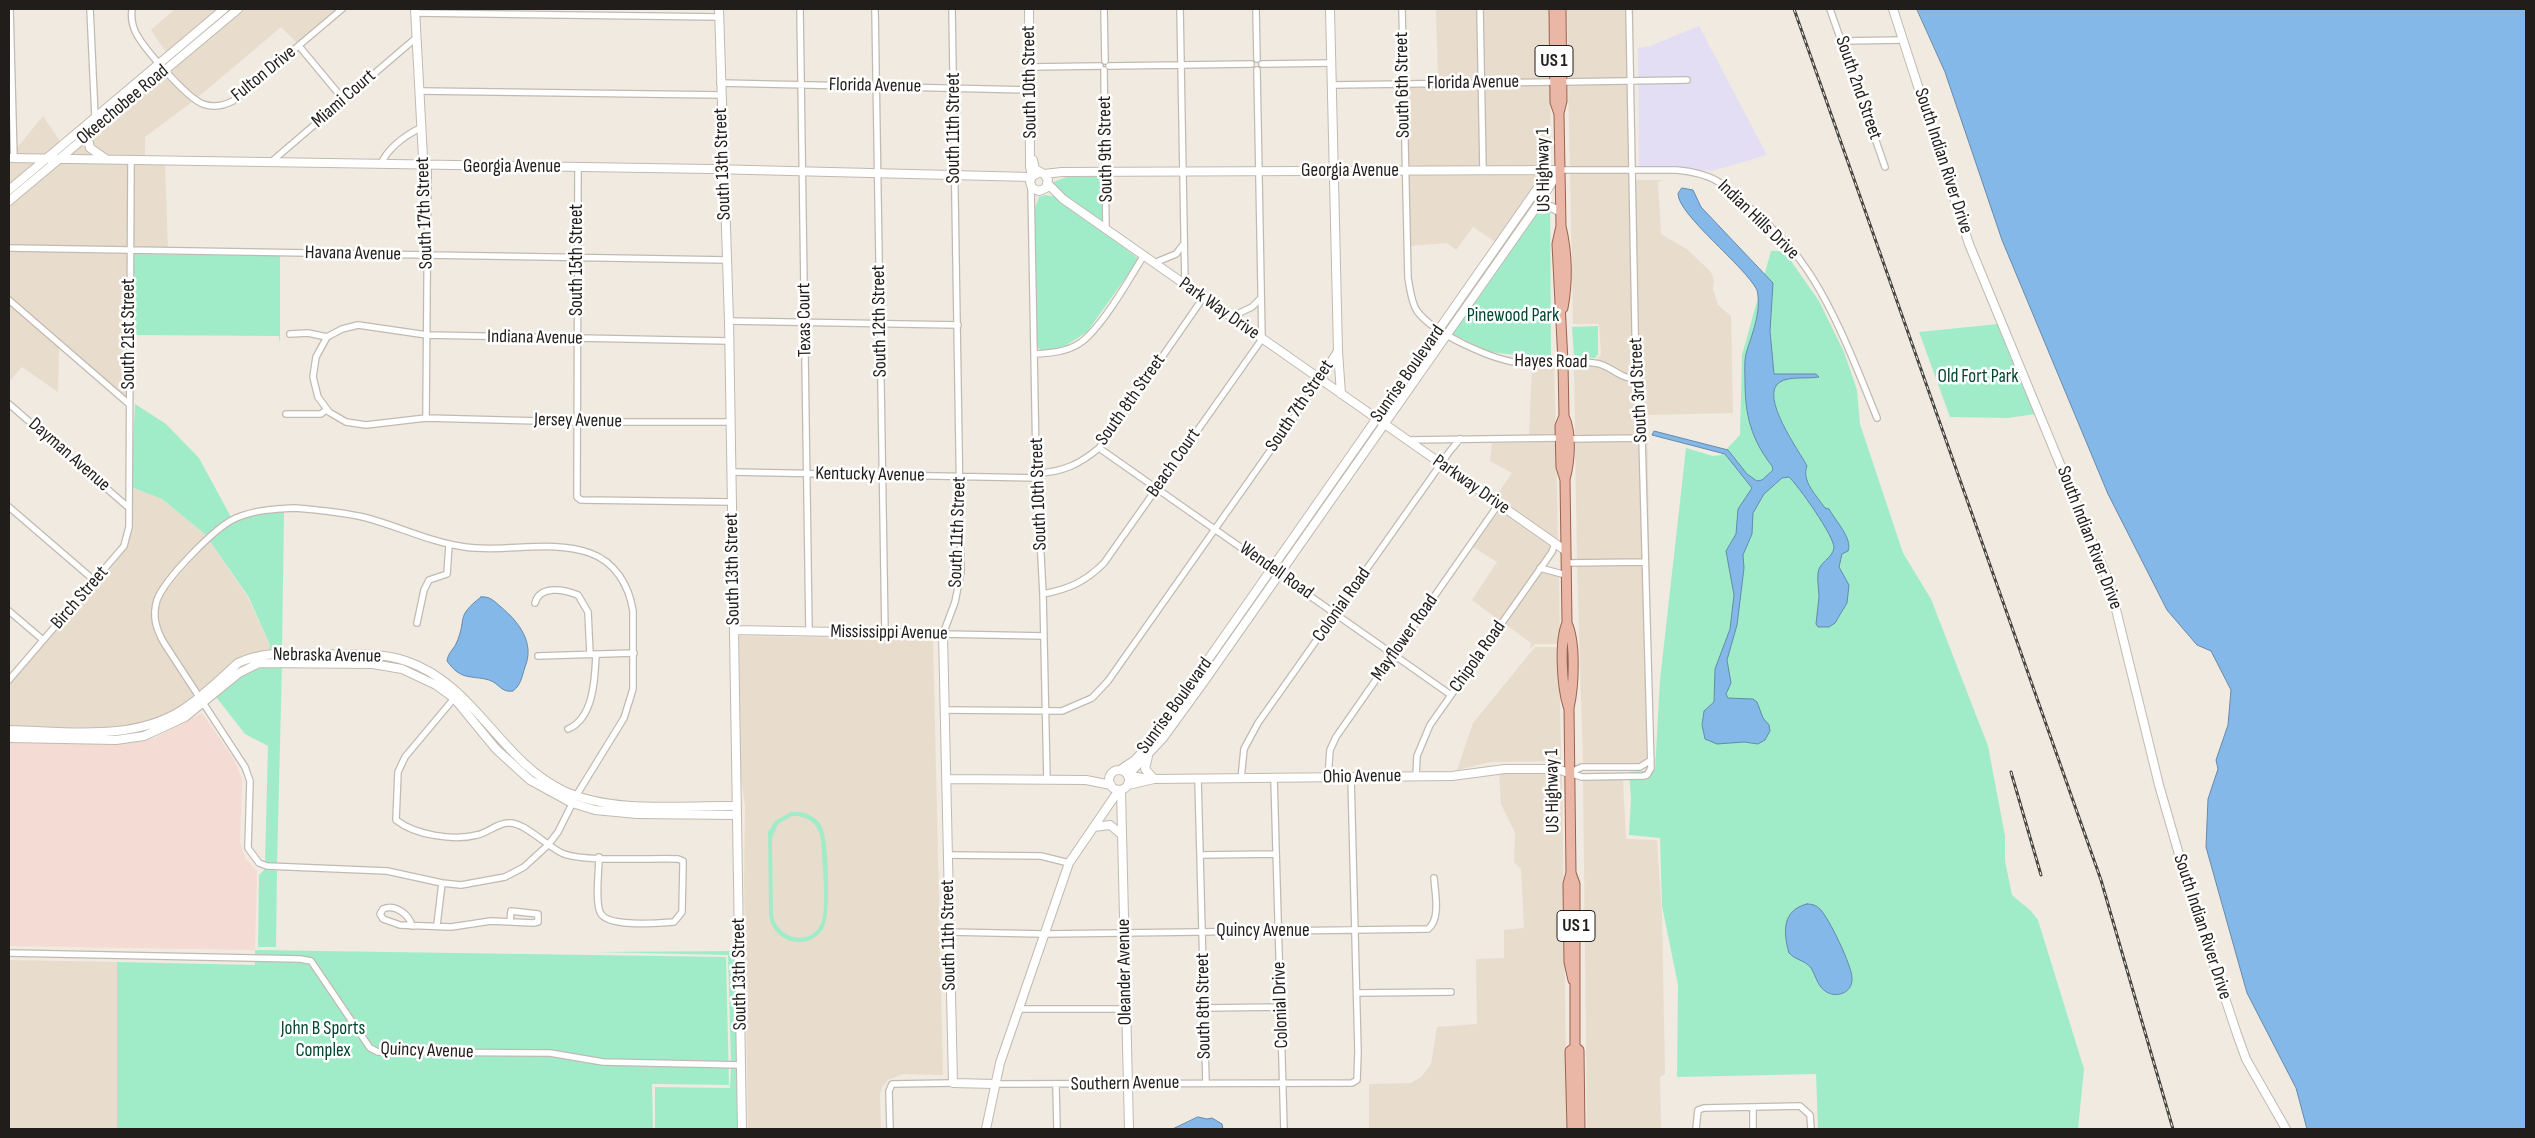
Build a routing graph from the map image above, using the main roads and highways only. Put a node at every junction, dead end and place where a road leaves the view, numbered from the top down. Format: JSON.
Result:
{"nodes":[{"id":1,"x":1554,"y":9,"type":"edge"},
{"id":2,"x":1561,"y":9,"type":"edge"},
{"id":3,"x":1558,"y":82,"type":"junction"},
{"id":4,"x":1575,"y":1047,"type":"junction"},
{"id":5,"x":1572,"y":1129,"type":"edge"},
{"id":6,"x":1580,"y":1129,"type":"edge"}],
"edges":[{"from":1,"to":3,"type":"main road","name":"US Highway 1","number":"US 1"},
{"from":2,"to":3,"type":"main road","name":"US Highway 1","number":"US 1"},
{"from":3,"to":4,"type":"main road","name":"US Highway 1","number":"US 1"},
{"from":4,"to":5,"type":"main road","name":"US Highway 1","number":"US 1"},
{"from":4,"to":6,"type":"main road","name":"US Highway 1","number":"US 1"}]}
